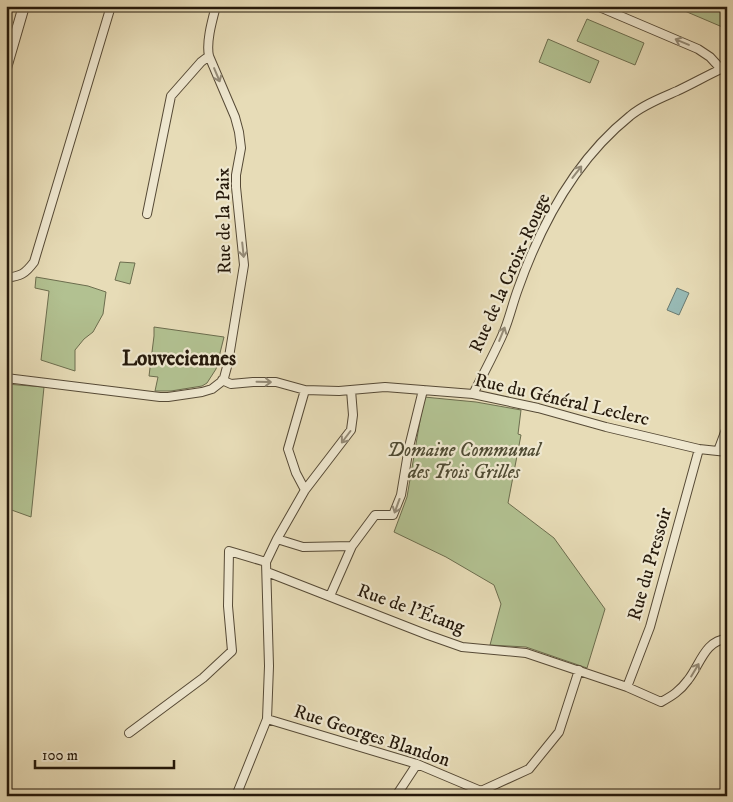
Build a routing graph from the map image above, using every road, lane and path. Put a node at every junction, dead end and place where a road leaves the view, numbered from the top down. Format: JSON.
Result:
{"nodes":[{"id":1,"x":24,"y":6,"type":"edge"},
{"id":2,"x":111,"y":6,"type":"edge"},
{"id":3,"x":597,"y":6,"type":"edge"},
{"id":4,"x":214,"y":8,"type":"edge"},
{"id":5,"x":209,"y":56,"type":"junction"},
{"id":6,"x":6,"y":68,"type":"edge"},
{"id":7,"x":724,"y":68,"type":"edge"},
{"id":8,"x":147,"y":214,"type":"dead end"},
{"id":9,"x":6,"y":278,"type":"edge"},
{"id":10,"x":6,"y":378,"type":"edge"},
{"id":11,"x":222,"y":380,"type":"junction"},
{"id":12,"x":305,"y":390,"type":"junction"},
{"id":13,"x":351,"y":390,"type":"junction"},
{"id":14,"x":423,"y":390,"type":"junction"},
{"id":15,"x":473,"y":394,"type":"junction"},
{"id":16,"x":727,"y":427,"type":"edge"},
{"id":17,"x":699,"y":449,"type":"junction"},
{"id":18,"x":718,"y":451,"type":"junction"},
{"id":19,"x":727,"y":452,"type":"edge"},
{"id":20,"x":305,"y":490,"type":"junction"},
{"id":21,"x":277,"y":538,"type":"junction"},
{"id":22,"x":352,"y":546,"type":"junction"},
{"id":23,"x":266,"y":562,"type":"junction"},
{"id":24,"x":267,"y":572,"type":"junction"},
{"id":25,"x":330,"y":596,"type":"junction"},
{"id":26,"x":727,"y":639,"type":"edge"},
{"id":27,"x":579,"y":670,"type":"junction"},
{"id":28,"x":627,"y":687,"type":"junction"},
{"id":29,"x":266,"y":719,"type":"junction"},
{"id":30,"x":129,"y":733,"type":"dead end"},
{"id":31,"x":417,"y":764,"type":"junction"},
{"id":32,"x":236,"y":796,"type":"edge"},
{"id":33,"x":396,"y":796,"type":"edge"}],
"edges":[{"from":1,"to":6,"type":"street"},
{"from":2,"to":9,"type":"street"},
{"from":7,"to":3,"type":"street","one_way":true},
{"from":4,"to":5,"type":"street","name":"Rue de la Paix"},
{"from":5,"to":8,"type":"street"},
{"from":5,"to":11,"type":"street","name":"Rue de la Paix","one_way":true},
{"from":15,"to":7,"type":"street","name":"Rue de la Croix-Rouge","one_way":true},
{"from":10,"to":11,"type":"street"},
{"from":11,"to":12,"type":"street","name":"Rue du Général Leclerc","one_way":true},
{"from":12,"to":13,"type":"street","name":"Rue du Général Leclerc"},
{"from":12,"to":20,"type":"street"},
{"from":13,"to":14,"type":"street","name":"Rue du Général Leclerc"},
{"from":13,"to":20,"type":"street","one_way":true},
{"from":14,"to":15,"type":"street","name":"Rue du Général Leclerc"},
{"from":14,"to":22,"type":"street","one_way":true},
{"from":15,"to":17,"type":"street","name":"Rue du Général Leclerc"},
{"from":16,"to":18,"type":"street"},
{"from":17,"to":18,"type":"street","name":"Rue du Général Leclerc"},
{"from":17,"to":28,"type":"street","name":"Rue du Pressoir"},
{"from":18,"to":19,"type":"street","name":"Rue du Général Leclerc"},
{"from":20,"to":21,"type":"street"},
{"from":21,"to":22,"type":"street"},
{"from":21,"to":23,"type":"street"},
{"from":22,"to":25,"type":"street"},
{"from":23,"to":24,"type":"street"},
{"from":23,"to":30,"type":"street"},
{"from":24,"to":25,"type":"street","name":"Rue de l'Étang"},
{"from":24,"to":29,"type":"street"},
{"from":25,"to":27,"type":"street","name":"Rue de l'Étang"},
{"from":28,"to":26,"type":"street","name":"Rue de l'Étang","one_way":true},
{"from":27,"to":28,"type":"street","name":"Rue de l'Étang"},
{"from":27,"to":31,"type":"street","name":"Rue Georges Blandon"},
{"from":29,"to":31,"type":"street","name":"Rue Georges Blandon"},
{"from":29,"to":32,"type":"street"},
{"from":31,"to":33,"type":"street"}]}
